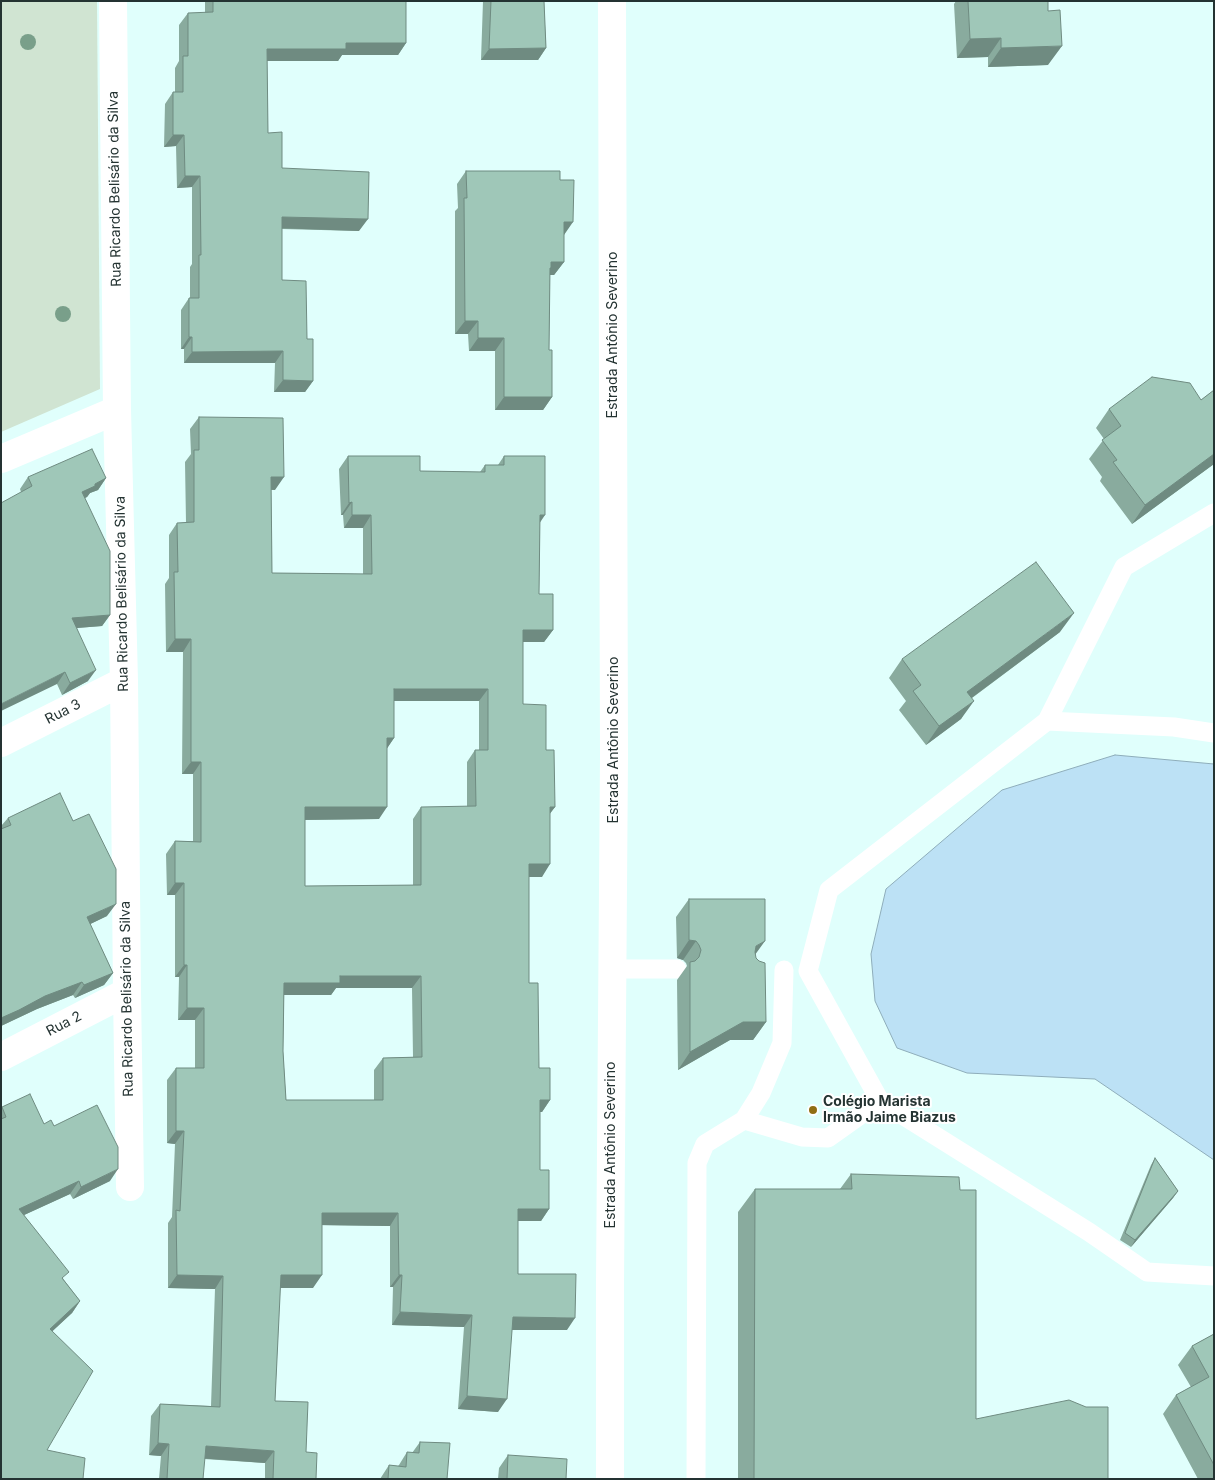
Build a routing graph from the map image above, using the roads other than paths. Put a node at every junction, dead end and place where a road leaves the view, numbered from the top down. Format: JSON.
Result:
{"nodes":[{"id":1,"x":113,"y":1,"type":"edge"},
{"id":2,"x":612,"y":1,"type":"edge"},
{"id":3,"x":117,"y":410,"type":"junction"},
{"id":4,"x":1,"y":459,"type":"edge"},
{"id":5,"x":1214,"y":513,"type":"edge"},
{"id":6,"x":124,"y":681,"type":"junction"},
{"id":7,"x":1047,"y":721,"type":"junction"},
{"id":8,"x":1214,"y":733,"type":"edge"},
{"id":9,"x":1,"y":742,"type":"edge"},
{"id":10,"x":612,"y":969,"type":"junction"},
{"id":11,"x":677,"y":969,"type":"dead end"},
{"id":12,"x":808,"y":971,"type":"junction"},
{"id":13,"x":126,"y":992,"type":"junction"},
{"id":14,"x":1,"y":1057,"type":"edge"},
{"id":15,"x":880,"y":1101,"type":"junction"},
{"id":16,"x":744,"y":1120,"type":"junction"},
{"id":17,"x":130,"y":1187,"type":"dead end"},
{"id":18,"x":1214,"y":1276,"type":"edge"},
{"id":19,"x":610,"y":1479,"type":"edge"},
{"id":20,"x":696,"y":1479,"type":"edge"}],
"edges":[{"from":1,"to":3,"type":"street","name":"Rua Ricardo Belisário da Silva"},
{"from":2,"to":10,"type":"street","name":"Estrada Antônio Severino"},
{"from":3,"to":4,"type":"street"},
{"from":3,"to":6,"type":"street","name":"Rua Ricardo Belisário da Silva"},
{"from":5,"to":7,"type":"lane"},
{"from":6,"to":9,"type":"street","name":"Rua 3"},
{"from":6,"to":13,"type":"street","name":"Rua Ricardo Belisário da Silva"},
{"from":7,"to":8,"type":"lane"},
{"from":7,"to":12,"type":"lane"},
{"from":10,"to":11,"type":"lane"},
{"from":10,"to":19,"type":"street","name":"Estrada Antônio Severino"},
{"from":12,"to":15,"type":"lane"},
{"from":12,"to":16,"type":"lane"},
{"from":13,"to":14,"type":"street","name":"Rua 2"},
{"from":13,"to":17,"type":"street","name":"Rua Ricardo Belisário da Silva"},
{"from":15,"to":16,"type":"lane"},
{"from":15,"to":18,"type":"lane"},
{"from":16,"to":20,"type":"lane"}]}
